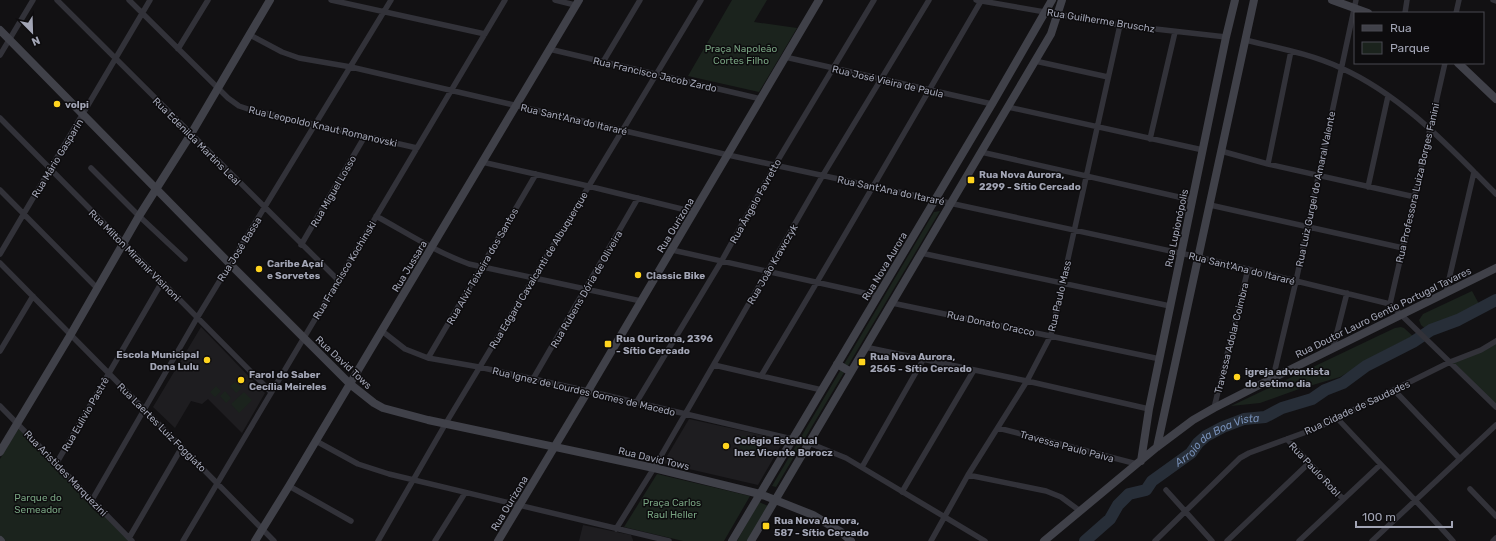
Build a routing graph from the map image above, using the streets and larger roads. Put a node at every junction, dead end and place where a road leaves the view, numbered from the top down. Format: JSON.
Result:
{"nodes":[{"id":1,"x":33,"y":0,"type":"edge"},
{"id":2,"x":57,"y":0,"type":"edge"},
{"id":3,"x":129,"y":0,"type":"edge"},
{"id":4,"x":150,"y":0,"type":"edge"},
{"id":5,"x":208,"y":0,"type":"edge"},
{"id":6,"x":270,"y":0,"type":"edge"},
{"id":7,"x":331,"y":0,"type":"edge"},
{"id":8,"x":391,"y":0,"type":"edge"},
{"id":9,"x":505,"y":0,"type":"edge"},
{"id":10,"x":555,"y":0,"type":"edge"},
{"id":11,"x":640,"y":0,"type":"edge"},
{"id":12,"x":701,"y":0,"type":"edge"},
{"id":13,"x":819,"y":0,"type":"edge"},
{"id":14,"x":874,"y":0,"type":"edge"},
{"id":15,"x":929,"y":0,"type":"edge"},
{"id":16,"x":978,"y":0,"type":"edge"},
{"id":17,"x":1052,"y":0,"type":"edge"},
{"id":18,"x":1062,"y":0,"type":"edge"},
{"id":19,"x":1235,"y":0,"type":"edge"},
{"id":20,"x":1254,"y":0,"type":"edge"},
{"id":21,"x":1332,"y":0,"type":"edge"},
{"id":22,"x":1407,"y":0,"type":"edge"},
{"id":23,"x":1459,"y":0,"type":"edge"},
{"id":24,"x":577,"y":3,"type":"edge"},
{"id":25,"x":1355,"y":4,"type":"edge"},
{"id":26,"x":384,"y":11,"type":"junction"},
{"id":27,"x":1046,"y":12,"type":"junction"},
{"id":28,"x":1367,"y":12,"type":"edge"},
{"id":29,"x":1405,"y":12,"type":"edge"},
{"id":30,"x":1456,"y":12,"type":"edge"},
{"id":31,"x":142,"y":13,"type":"junction"},
{"id":32,"x":1058,"y":14,"type":"junction"},
{"id":33,"x":1120,"y":25,"type":"junction"},
{"id":34,"x":0,"y":30,"type":"edge"},
{"id":35,"x":1175,"y":32,"type":"junction"},
{"id":36,"x":485,"y":34,"type":"junction"},
{"id":37,"x":250,"y":35,"type":"junction"},
{"id":38,"x":1226,"y":37,"type":"junction"},
{"id":39,"x":9,"y":40,"type":"junction"},
{"id":40,"x":1245,"y":40,"type":"junction"},
{"id":41,"x":178,"y":49,"type":"junction"},
{"id":42,"x":549,"y":49,"type":"junction"},
{"id":43,"x":1291,"y":51,"type":"junction"},
{"id":44,"x":0,"y":55,"type":"edge"},
{"id":45,"x":785,"y":57,"type":"junction"},
{"id":46,"x":115,"y":59,"type":"junction"},
{"id":47,"x":1035,"y":61,"type":"junction"},
{"id":48,"x":603,"y":62,"type":"junction"},
{"id":49,"x":1445,"y":64,"type":"edge"},
{"id":50,"x":1459,"y":64,"type":"edge"},
{"id":51,"x":351,"y":67,"type":"junction"},
{"id":52,"x":833,"y":68,"type":"junction"},
{"id":53,"x":1341,"y":68,"type":"junction"},
{"id":54,"x":655,"y":75,"type":"junction"},
{"id":55,"x":1108,"y":77,"type":"junction"},
{"id":56,"x":881,"y":79,"type":"junction"},
{"id":57,"x":217,"y":88,"type":"junction"},
{"id":58,"x":451,"y":90,"type":"junction"},
{"id":59,"x":928,"y":90,"type":"junction"},
{"id":60,"x":1388,"y":96,"type":"junction"},
{"id":61,"x":761,"y":99,"type":"junction"},
{"id":62,"x":1496,"y":99,"type":"edge"},
{"id":63,"x":992,"y":104,"type":"junction"},
{"id":64,"x":516,"y":105,"type":"junction"},
{"id":65,"x":1008,"y":107,"type":"junction"},
{"id":66,"x":83,"y":115,"type":"junction"},
{"id":67,"x":0,"y":118,"type":"edge"},
{"id":68,"x":315,"y":126,"type":"junction"},
{"id":69,"x":1097,"y":127,"type":"junction"},
{"id":70,"x":1430,"y":128,"type":"junction"},
{"id":71,"x":622,"y":130,"type":"junction"},
{"id":72,"x":191,"y":134,"type":"junction"},
{"id":73,"x":364,"y":136,"type":"junction"},
{"id":74,"x":1150,"y":139,"type":"junction"},
{"id":75,"x":417,"y":148,"type":"junction"},
{"id":76,"x":1203,"y":150,"type":"junction"},
{"id":77,"x":1221,"y":151,"type":"junction"},
{"id":78,"x":981,"y":152,"type":"junction"},
{"id":79,"x":728,"y":154,"type":"junction"},
{"id":80,"x":482,"y":162,"type":"junction"},
{"id":81,"x":1268,"y":164,"type":"junction"},
{"id":82,"x":775,"y":165,"type":"junction"},
{"id":83,"x":91,"y":168,"type":"dead end"},
{"id":84,"x":50,"y":169,"type":"junction"},
{"id":85,"x":1474,"y":172,"type":"junction"},
{"id":86,"x":536,"y":174,"type":"junction"},
{"id":87,"x":823,"y":175,"type":"junction"},
{"id":88,"x":1318,"y":175,"type":"junction"},
{"id":89,"x":1086,"y":176,"type":"junction"},
{"id":90,"x":588,"y":186,"type":"junction"},
{"id":91,"x":872,"y":186,"type":"junction"},
{"id":92,"x":1368,"y":187,"type":"junction"},
{"id":93,"x":156,"y":189,"type":"junction"},
{"id":94,"x":0,"y":190,"type":"edge"},
{"id":95,"x":1496,"y":194,"type":"edge"},
{"id":96,"x":1414,"y":197,"type":"junction"},
{"id":97,"x":638,"y":198,"type":"junction"},
{"id":98,"x":935,"y":200,"type":"junction"},
{"id":99,"x":1192,"y":200,"type":"junction"},
{"id":100,"x":951,"y":203,"type":"junction"},
{"id":101,"x":1210,"y":204,"type":"junction"},
{"id":102,"x":264,"y":208,"type":"junction"},
{"id":103,"x":694,"y":212,"type":"junction"},
{"id":104,"x":23,"y":214,"type":"junction"},
{"id":105,"x":139,"y":216,"type":"junction"},
{"id":106,"x":376,"y":216,"type":"junction"},
{"id":107,"x":1307,"y":227,"type":"junction"},
{"id":108,"x":1074,"y":229,"type":"junction"},
{"id":109,"x":123,"y":243,"type":"junction"},
{"id":110,"x":301,"y":245,"type":"junction"},
{"id":111,"x":431,"y":247,"type":"junction"},
{"id":112,"x":1403,"y":248,"type":"junction"},
{"id":113,"x":672,"y":250,"type":"junction"},
{"id":114,"x":921,"y":253,"type":"junction"},
{"id":115,"x":1181,"y":253,"type":"junction"},
{"id":116,"x":0,"y":254,"type":"edge"},
{"id":117,"x":1198,"y":257,"type":"junction"},
{"id":118,"x":186,"y":259,"type":"dead end"},
{"id":119,"x":0,"y":262,"type":"edge"},
{"id":120,"x":721,"y":262,"type":"junction"},
{"id":121,"x":230,"y":264,"type":"junction"},
{"id":122,"x":482,"y":267,"type":"junction"},
{"id":123,"x":1496,"y":268,"type":"edge"},
{"id":124,"x":1248,"y":269,"type":"junction"},
{"id":125,"x":767,"y":272,"type":"junction"},
{"id":126,"x":533,"y":278,"type":"junction"},
{"id":127,"x":338,"y":280,"type":"junction"},
{"id":128,"x":1296,"y":281,"type":"junction"},
{"id":129,"x":162,"y":282,"type":"junction"},
{"id":130,"x":817,"y":283,"type":"junction"},
{"id":131,"x":1062,"y":283,"type":"junction"},
{"id":132,"x":97,"y":288,"type":"junction"},
{"id":133,"x":585,"y":290,"type":"junction"},
{"id":134,"x":1446,"y":292,"type":"junction"},
{"id":135,"x":1347,"y":293,"type":"junction"},
{"id":136,"x":33,"y":296,"type":"junction"},
{"id":137,"x":878,"y":296,"type":"junction"},
{"id":138,"x":641,"y":301,"type":"junction"},
{"id":139,"x":892,"y":302,"type":"junction"},
{"id":140,"x":1390,"y":304,"type":"junction"},
{"id":141,"x":1170,"y":306,"type":"junction"},
{"id":142,"x":1400,"y":315,"type":"junction"},
{"id":143,"x":197,"y":318,"type":"junction"},
{"id":144,"x":382,"y":331,"type":"junction"},
{"id":145,"x":71,"y":334,"type":"junction"},
{"id":146,"x":1051,"y":335,"type":"junction"},
{"id":147,"x":304,"y":338,"type":"junction"},
{"id":148,"x":1496,"y":341,"type":"edge"},
{"id":149,"x":866,"y":348,"type":"junction"},
{"id":150,"x":1333,"y":348,"type":"junction"},
{"id":151,"x":0,"y":351,"type":"edge"},
{"id":152,"x":428,"y":358,"type":"junction"},
{"id":153,"x":1160,"y":359,"type":"junction"},
{"id":154,"x":923,"y":360,"type":"junction"},
{"id":155,"x":1450,"y":362,"type":"junction"},
{"id":156,"x":837,"y":364,"type":"junction"},
{"id":157,"x":714,"y":365,"type":"junction"},
{"id":158,"x":479,"y":367,"type":"junction"},
{"id":159,"x":974,"y":370,"type":"junction"},
{"id":160,"x":108,"y":372,"type":"junction"},
{"id":161,"x":851,"y":372,"type":"junction"},
{"id":162,"x":761,"y":376,"type":"junction"},
{"id":163,"x":1273,"y":378,"type":"junction"},
{"id":164,"x":533,"y":379,"type":"junction"},
{"id":165,"x":1027,"y":381,"type":"junction"},
{"id":166,"x":350,"y":384,"type":"junction"},
{"id":167,"x":822,"y":390,"type":"junction"},
{"id":168,"x":1394,"y":390,"type":"junction"},
{"id":169,"x":588,"y":391,"type":"junction"},
{"id":170,"x":270,"y":392,"type":"junction"},
{"id":171,"x":636,"y":403,"type":"junction"},
{"id":172,"x":0,"y":406,"type":"edge"},
{"id":173,"x":1496,"y":407,"type":"edge"},
{"id":174,"x":1214,"y":408,"type":"junction"},
{"id":175,"x":144,"y":409,"type":"junction"},
{"id":176,"x":1149,"y":409,"type":"junction"},
{"id":177,"x":685,"y":414,"type":"junction"},
{"id":178,"x":1337,"y":418,"type":"junction"},
{"id":179,"x":17,"y":423,"type":"junction"},
{"id":180,"x":446,"y":423,"type":"junction"},
{"id":181,"x":1496,"y":425,"type":"edge"},
{"id":182,"x":998,"y":428,"type":"junction"},
{"id":183,"x":792,"y":439,"type":"junction"},
{"id":184,"x":1287,"y":439,"type":"junction"},
{"id":185,"x":316,"y":441,"type":"junction"},
{"id":186,"x":809,"y":443,"type":"junction"},
{"id":187,"x":554,"y":446,"type":"junction"},
{"id":188,"x":182,"y":447,"type":"junction"},
{"id":189,"x":1157,"y":447,"type":"junction"},
{"id":190,"x":0,"y":452,"type":"edge"},
{"id":191,"x":1460,"y":459,"type":"junction"},
{"id":192,"x":1139,"y":462,"type":"junction"},
{"id":193,"x":1309,"y":463,"type":"junction"},
{"id":194,"x":56,"y":464,"type":"junction"},
{"id":195,"x":1380,"y":465,"type":"junction"},
{"id":196,"x":862,"y":467,"type":"junction"},
{"id":197,"x":654,"y":468,"type":"junction"},
{"id":198,"x":968,"y":475,"type":"junction"},
{"id":199,"x":413,"y":480,"type":"junction"},
{"id":200,"x":218,"y":483,"type":"junction"},
{"id":201,"x":289,"y":486,"type":"junction"},
{"id":202,"x":1470,"y":489,"type":"dead end"},
{"id":203,"x":1166,"y":490,"type":"dead end"},
{"id":204,"x":902,"y":492,"type":"junction"},
{"id":205,"x":465,"y":493,"type":"junction"},
{"id":206,"x":760,"y":494,"type":"junction"},
{"id":207,"x":1343,"y":499,"type":"junction"},
{"id":208,"x":92,"y":500,"type":"junction"},
{"id":209,"x":776,"y":500,"type":"junction"},
{"id":210,"x":1415,"y":500,"type":"junction"},
{"id":211,"x":520,"y":506,"type":"junction"},
{"id":212,"x":1080,"y":512,"type":"junction"},
{"id":213,"x":1185,"y":512,"type":"junction"},
{"id":214,"x":945,"y":516,"type":"junction"},
{"id":215,"x":1496,"y":516,"type":"edge"},
{"id":216,"x":351,"y":521,"type":"dead end"},
{"id":217,"x":262,"y":529,"type":"junction"},
{"id":218,"x":616,"y":529,"type":"junction"},
{"id":219,"x":645,"y":535,"type":"junction"},
{"id":220,"x":1496,"y":538,"type":"edge"},
{"id":221,"x":131,"y":540,"type":"edge"},
{"id":222,"x":183,"y":541,"type":"edge"},
{"id":223,"x":255,"y":541,"type":"edge"},
{"id":224,"x":274,"y":541,"type":"edge"},
{"id":225,"x":378,"y":541,"type":"edge"},
{"id":226,"x":435,"y":541,"type":"edge"},
{"id":227,"x":498,"y":541,"type":"edge"},
{"id":228,"x":641,"y":541,"type":"edge"},
{"id":229,"x":669,"y":541,"type":"edge"},
{"id":230,"x":732,"y":541,"type":"edge"},
{"id":231,"x":752,"y":541,"type":"edge"},
{"id":232,"x":852,"y":541,"type":"edge"},
{"id":233,"x":931,"y":541,"type":"edge"},
{"id":234,"x":985,"y":541,"type":"edge"},
{"id":235,"x":1044,"y":541,"type":"edge"},
{"id":236,"x":1155,"y":541,"type":"edge"},
{"id":237,"x":1212,"y":541,"type":"edge"},
{"id":238,"x":1228,"y":541,"type":"edge"},
{"id":239,"x":1299,"y":541,"type":"edge"},
{"id":240,"x":1372,"y":541,"type":"edge"},
{"id":241,"x":1453,"y":541,"type":"edge"},
{"id":242,"x":1493,"y":541,"type":"edge"}],
"edges":[{"from":1,"to":39,"type":"street"},
{"from":2,"to":46,"type":"street","name":"Rua Edenilda Martins Leal"},
{"from":3,"to":31,"type":"street","name":"Rua Leopoldo Knaut Romanovski"},
{"from":4,"to":31,"type":"street","name":"Rua Mário Gasparin"},
{"from":5,"to":41,"type":"street"},
{"from":6,"to":37,"type":"street"},
{"from":7,"to":26,"type":"street"},
{"from":8,"to":26,"type":"street","name":"Rua José Bassa"},
{"from":9,"to":36,"type":"street","name":"Rua Francisco Kochinski"},
{"from":10,"to":24,"type":"street"},
{"from":11,"to":48,"type":"street"},
{"from":12,"to":54,"type":"street","name":"Rua Edgard Cavalcanti de Albuquerque"},
{"from":13,"to":45,"type":"street","name":"Rua Ourizona"},
{"from":14,"to":52,"type":"street","name":"Rua Ângelo Favretto"},
{"from":15,"to":56,"type":"street","name":"Rua João Krawczyk"},
{"from":16,"to":27,"type":"street","name":"Rua Guilherme Bruschz"},
{"from":16,"to":59,"type":"street"},
{"from":17,"to":27,"type":"street","name":"Rua Nova Aurora"},
{"from":18,"to":32,"type":"street"},
{"from":19,"to":38,"type":"street","name":"Rua Lupionópolis"},
{"from":20,"to":40,"type":"street"},
{"from":21,"to":25,"type":"street"},
{"from":22,"to":29,"type":"street"},
{"from":23,"to":30,"type":"street"},
{"from":24,"to":42,"type":"street","name":"Rua Jussara"},
{"from":25,"to":28,"type":"street"},
{"from":25,"to":53,"type":"street","name":"Rua Luiz Gurgel do Amaral Valente"},
{"from":26,"to":36,"type":"street"},
{"from":26,"to":51,"type":"street","name":"Rua José Bassa"},
{"from":27,"to":32,"type":"street","name":"Rua Guilherme Bruschz"},
{"from":27,"to":63,"type":"street","name":"Rua Nova Aurora"},
{"from":31,"to":41,"type":"street","name":"Rua Leopoldo Knaut Romanovski"},
{"from":31,"to":46,"type":"street","name":"Rua Mário Gasparin"},
{"from":32,"to":33,"type":"street","name":"Rua Guilherme Bruschz"},
{"from":32,"to":47,"type":"street"},
{"from":33,"to":35,"type":"street","name":"Rua Guilherme Bruschz"},
{"from":33,"to":55,"type":"street","name":"Rua Paulo Mass"},
{"from":34,"to":39,"type":"street","name":"Rua David Tows"},
{"from":35,"to":38,"type":"street","name":"Rua Guilherme Bruschz"},
{"from":35,"to":74,"type":"street"},
{"from":36,"to":58,"type":"street","name":"Rua Francisco Kochinski"},
{"from":37,"to":51,"type":"street","name":"Rua Sant'Ana do Itararé"},
{"from":37,"to":57,"type":"street"},
{"from":38,"to":76,"type":"street","name":"Rua Lupionópolis"},
{"from":39,"to":44,"type":"street"},
{"from":39,"to":66,"type":"street","name":"Rua David Tows"},
{"from":40,"to":43,"type":"street"},
{"from":40,"to":77,"type":"street"},
{"from":41,"to":57,"type":"street","name":"Rua Leopoldo Knaut Romanovski"},
{"from":42,"to":48,"type":"street","name":"Rua Francisco Jacob Zardo"},
{"from":42,"to":64,"type":"street","name":"Rua Jussara"},
{"from":43,"to":53,"type":"street"},
{"from":43,"to":81,"type":"street"},
{"from":45,"to":52,"type":"street","name":"Rua José Vieira de Paula"},
{"from":45,"to":61,"type":"street","name":"Rua Ourizona"},
{"from":46,"to":66,"type":"street","name":"Rua Mário Gasparin"},
{"from":46,"to":72,"type":"street","name":"Rua Edenilda Martins Leal"},
{"from":47,"to":55,"type":"street"},
{"from":47,"to":65,"type":"street"},
{"from":48,"to":54,"type":"street","name":"Rua Francisco Jacob Zardo"},
{"from":49,"to":70,"type":"street","name":"Rua Professora Luiza Borges Fanini"},
{"from":50,"to":62,"type":"street"},
{"from":51,"to":58,"type":"street","name":"Rua Sant'Ana do Itararé"},
{"from":51,"to":68,"type":"street","name":"Rua José Bassa"},
{"from":52,"to":56,"type":"street","name":"Rua José Vieira de Paula"},
{"from":52,"to":82,"type":"street","name":"Rua Ângelo Favretto"},
{"from":53,"to":60,"type":"street"},
{"from":53,"to":88,"type":"street","name":"Rua Luiz Gurgel do Amaral Valente"},
{"from":54,"to":61,"type":"street","name":"Rua Francisco Jacob Zardo"},
{"from":54,"to":71,"type":"street","name":"Rua Edgard Cavalcanti de Albuquerque"},
{"from":55,"to":69,"type":"street","name":"Rua Paulo Mass"},
{"from":56,"to":59,"type":"street","name":"Rua José Vieira de Paula"},
{"from":56,"to":87,"type":"street","name":"Rua João Krawczyk"},
{"from":57,"to":68,"type":"street","name":"Rua Leopoldo Knaut Romanovski"},
{"from":57,"to":72,"type":"street"},
{"from":58,"to":64,"type":"street","name":"Rua Sant'Ana do Itararé"},
{"from":58,"to":75,"type":"street","name":"Rua Francisco Kochinski"},
{"from":59,"to":63,"type":"street","name":"Rua José Vieira de Paula"},
{"from":59,"to":91,"type":"street"},
{"from":60,"to":70,"type":"street"},
{"from":60,"to":92,"type":"street"},
{"from":61,"to":79,"type":"street","name":"Rua Ourizona"},
{"from":63,"to":98,"type":"street","name":"Rua Nova Aurora"},
{"from":64,"to":71,"type":"street","name":"Rua Sant'Ana do Itararé"},
{"from":64,"to":80,"type":"street","name":"Rua Jussara"},
{"from":65,"to":69,"type":"street"},
{"from":65,"to":78,"type":"street"},
{"from":66,"to":84,"type":"street","name":"Rua Mário Gasparin"},
{"from":66,"to":93,"type":"street","name":"Rua David Tows"},
{"from":67,"to":84,"type":"street","name":"Rua Milton Miramir Visinoni"},
{"from":68,"to":73,"type":"street","name":"Rua Leopoldo Knaut Romanovski"},
{"from":68,"to":102,"type":"street","name":"Rua José Bassa"},
{"from":69,"to":74,"type":"street"},
{"from":69,"to":89,"type":"street","name":"Rua Paulo Mass"},
{"from":70,"to":85,"type":"street"},
{"from":70,"to":96,"type":"street","name":"Rua Professora Luiza Borges Fanini"},
{"from":71,"to":79,"type":"street","name":"Rua Sant'Ana do Itararé"},
{"from":71,"to":90,"type":"street","name":"Rua Edgard Cavalcanti de Albuquerque"},
{"from":72,"to":93,"type":"street"},
{"from":72,"to":102,"type":"street","name":"Rua Edenilda Martins Leal"},
{"from":73,"to":75,"type":"street","name":"Rua Leopoldo Knaut Romanovski"},
{"from":73,"to":110,"type":"street","name":"Rua Miguel Losso"},
{"from":74,"to":76,"type":"street"},
{"from":75,"to":106,"type":"street","name":"Rua Francisco Kochinski"},
{"from":76,"to":99,"type":"street","name":"Rua Lupionópolis"},
{"from":77,"to":81,"type":"street"},
{"from":77,"to":101,"type":"street"},
{"from":78,"to":89,"type":"street"},
{"from":78,"to":100,"type":"street"},
{"from":79,"to":82,"type":"street","name":"Rua Sant'Ana do Itararé"},
{"from":79,"to":103,"type":"street","name":"Rua Ourizona"},
{"from":80,"to":86,"type":"street"},
{"from":80,"to":111,"type":"street","name":"Rua Jussara"},
{"from":81,"to":88,"type":"street"},
{"from":82,"to":87,"type":"street","name":"Rua Sant'Ana do Itararé"},
{"from":82,"to":120,"type":"street","name":"Rua Ângelo Favretto"},
{"from":83,"to":105,"type":"street"},
{"from":84,"to":104,"type":"street","name":"Rua Mário Gasparin"},
{"from":84,"to":109,"type":"street","name":"Rua Milton Miramir Visinoni"},
{"from":85,"to":95,"type":"street"},
{"from":85,"to":134,"type":"street"},
{"from":86,"to":90,"type":"street"},
{"from":86,"to":122,"type":"street","name":"Rua Alvir Teixeira dos Santos"},
{"from":87,"to":91,"type":"street","name":"Rua Sant'Ana do Itararé"},
{"from":87,"to":125,"type":"street","name":"Rua João Krawczyk"},
{"from":88,"to":92,"type":"street"},
{"from":88,"to":107,"type":"street","name":"Rua Luiz Gurgel do Amaral Valente"},
{"from":89,"to":99,"type":"street"},
{"from":89,"to":108,"type":"street","name":"Rua Paulo Mass"},
{"from":90,"to":97,"type":"street"},
{"from":90,"to":126,"type":"street","name":"Rua Edgard Cavalcanti de Albuquerque"},
{"from":91,"to":98,"type":"street","name":"Rua Sant'Ana do Itararé"},
{"from":91,"to":130,"type":"street"},
{"from":92,"to":96,"type":"street"},
{"from":93,"to":105,"type":"street"},
{"from":93,"to":121,"type":"street","name":"Rua David Tows"},
{"from":94,"to":104,"type":"street"},
{"from":96,"to":112,"type":"street","name":"Rua Professora Luiza Borges Fanini"},
{"from":97,"to":103,"type":"street"},
{"from":97,"to":133,"type":"street","name":"Rua Rubens Dória de Oliveira"},
{"from":98,"to":100,"type":"street","name":"Rua Sant'Ana do Itararé"},
{"from":98,"to":137,"type":"street","name":"Rua Nova Aurora"},
{"from":99,"to":115,"type":"street","name":"Rua Lupionópolis"},
{"from":100,"to":108,"type":"street","name":"Rua Sant'Ana do Itararé"},
{"from":100,"to":114,"type":"street"},
{"from":101,"to":107,"type":"street"},
{"from":101,"to":117,"type":"street"},
{"from":102,"to":110,"type":"street","name":"Rua Edenilda Martins Leal"},
{"from":102,"to":121,"type":"street","name":"Rua José Bassa"},
{"from":103,"to":113,"type":"street","name":"Rua Ourizona"},
{"from":104,"to":116,"type":"street","name":"Rua Mário Gasparin"},
{"from":104,"to":132,"type":"street"},
{"from":105,"to":109,"type":"street"},
{"from":105,"to":118,"type":"street"},
{"from":106,"to":111,"type":"street"},
{"from":106,"to":127,"type":"street","name":"Rua Francisco Kochinski"},
{"from":107,"to":112,"type":"street"},
{"from":107,"to":128,"type":"street","name":"Rua Luiz Gurgel do Amaral Valente"},
{"from":108,"to":115,"type":"street","name":"Rua Sant'Ana do Itararé"},
{"from":108,"to":131,"type":"street","name":"Rua Paulo Mass"},
{"from":109,"to":129,"type":"street","name":"Rua Milton Miramir Visinoni"},
{"from":109,"to":132,"type":"street"},
{"from":110,"to":127,"type":"street","name":"Rua Edenilda Martins Leal"},
{"from":111,"to":122,"type":"street"},
{"from":111,"to":144,"type":"street","name":"Rua Jussara"},
{"from":112,"to":140,"type":"street","name":"Rua Professora Luiza Borges Fanini"},
{"from":113,"to":120,"type":"street"},
{"from":113,"to":138,"type":"street","name":"Rua Ourizona"},
{"from":114,"to":131,"type":"street"},
{"from":114,"to":139,"type":"street"},
{"from":115,"to":117,"type":"street","name":"Rua Sant'Ana do Itararé"},
{"from":115,"to":141,"type":"street","name":"Rua Lupionópolis"},
{"from":117,"to":124,"type":"street","name":"Rua Sant'Ana do Itararé"},
{"from":117,"to":189,"type":"street"},
{"from":119,"to":136,"type":"street","name":"Rua Laertes Luiz Foggiato"},
{"from":120,"to":125,"type":"street"},
{"from":120,"to":171,"type":"street","name":"Rua Ângelo Favretto"},
{"from":121,"to":143,"type":"street","name":"Rua José Bassa"},
{"from":121,"to":147,"type":"street","name":"Rua David Tows"},
{"from":122,"to":126,"type":"street"},
{"from":122,"to":152,"type":"street","name":"Rua Alvir Teixeira dos Santos"},
{"from":123,"to":134,"type":"street","name":"Rua Doutor Lauro Gentio Portugal Tavares"},
{"from":124,"to":128,"type":"street","name":"Rua Sant'Ana do Itararé"},
{"from":124,"to":174,"type":"street","name":"Travessa Adolar Coimbra"},
{"from":125,"to":130,"type":"street"},
{"from":125,"to":157,"type":"street","name":"Rua João Krawczyk"},
{"from":126,"to":133,"type":"street"},
{"from":126,"to":158,"type":"street","name":"Rua Edgard Cavalcanti de Albuquerque"},
{"from":127,"to":147,"type":"street","name":"Rua Francisco Kochinski"},
{"from":128,"to":135,"type":"street","name":"Rua Sant'Ana do Itararé"},
{"from":128,"to":163,"type":"street","name":"Rua Luiz Gurgel do Amaral Valente"},
{"from":129,"to":143,"type":"street","name":"Rua Milton Miramir Visinoni"},
{"from":129,"to":160,"type":"street","name":"Rua Eulivio Pastrê"},
{"from":130,"to":137,"type":"street"},
{"from":130,"to":162,"type":"street"},
{"from":131,"to":141,"type":"street"},
{"from":131,"to":146,"type":"street","name":"Rua Paulo Mass"},
{"from":132,"to":145,"type":"street"},
{"from":133,"to":138,"type":"street"},
{"from":133,"to":164,"type":"street","name":"Rua Rubens Dória de Oliveira"},
{"from":134,"to":142,"type":"street","name":"Rua Doutor Lauro Gentio Portugal Tavares"},
{"from":135,"to":140,"type":"street","name":"Rua Sant'Ana do Itararé"},
{"from":135,"to":150,"type":"street"},
{"from":136,"to":145,"type":"street","name":"Rua Laertes Luiz Foggiato"},
{"from":136,"to":151,"type":"street"},
{"from":137,"to":156,"type":"street","name":"Rua Nova Aurora"},
{"from":138,"to":169,"type":"street","name":"Rua Ourizona"},
{"from":139,"to":146,"type":"street","name":"Rua Donato Cracco"},
{"from":139,"to":149,"type":"street"},
{"from":140,"to":142,"type":"street"},
{"from":141,"to":153,"type":"street","name":"Rua Lupionópolis"},
{"from":142,"to":150,"type":"street","name":"Rua Doutor Lauro Gentio Portugal Tavares"},
{"from":142,"to":155,"type":"street"},
{"from":143,"to":170,"type":"street","name":"Rua Milton Miramir Visinoni"},
{"from":143,"to":175,"type":"street","name":"Rua José Bassa"},
{"from":144,"to":152,"type":"street","name":"Rua Ignez de Lourdes Gomes de Macedo"},
{"from":144,"to":166,"type":"street","name":"Rua Jussara"},
{"from":145,"to":160,"type":"street","name":"Rua Laertes Luiz Foggiato"},
{"from":145,"to":179,"type":"street"},
{"from":146,"to":153,"type":"street","name":"Rua Donato Cracco"},
{"from":146,"to":165,"type":"street","name":"Rua Paulo Mass"},
{"from":147,"to":166,"type":"street","name":"Rua David Tows"},
{"from":147,"to":170,"type":"street","name":"Rua Francisco Kochinski"},
{"from":148,"to":155,"type":"street","name":"Rua Cidade de Saudades"},
{"from":149,"to":154,"type":"street"},
{"from":149,"to":161,"type":"street"},
{"from":150,"to":163,"type":"street","name":"Rua Doutor Lauro Gentio Portugal Tavares"},
{"from":152,"to":158,"type":"street","name":"Rua Ignez de Lourdes Gomes de Macedo"},
{"from":153,"to":176,"type":"street","name":"Rua Lupionópolis"},
{"from":154,"to":159,"type":"street"},
{"from":154,"to":196,"type":"street"},
{"from":155,"to":168,"type":"street","name":"Rua Cidade de Saudades"},
{"from":155,"to":173,"type":"street"},
{"from":156,"to":161,"type":"street"},
{"from":156,"to":167,"type":"street","name":"Rua Nova Aurora"},
{"from":157,"to":162,"type":"street"},
{"from":157,"to":177,"type":"street","name":"Rua João Krawczyk"},
{"from":158,"to":164,"type":"street","name":"Rua Ignez de Lourdes Gomes de Macedo"},
{"from":158,"to":180,"type":"street","name":"Rua Edgard Cavalcanti de Albuquerque"},
{"from":159,"to":165,"type":"street"},
{"from":159,"to":204,"type":"street"},
{"from":160,"to":175,"type":"street","name":"Rua Laertes Luiz Foggiato"},
{"from":160,"to":194,"type":"street","name":"Rua Eulivio Pastrê"},
{"from":161,"to":186,"type":"street"},
{"from":162,"to":167,"type":"street"},
{"from":163,"to":174,"type":"street","name":"Rua Doutor Lauro Gentio Portugal Tavares"},
{"from":164,"to":169,"type":"street","name":"Rua Ignez de Lourdes Gomes de Macedo"},
{"from":165,"to":176,"type":"street"},
{"from":165,"to":182,"type":"street","name":"Rua Paulo Mass"},
{"from":166,"to":180,"type":"street","name":"Rua David Tows"},
{"from":166,"to":185,"type":"street","name":"Rua Jussara"},
{"from":167,"to":183,"type":"street","name":"Rua Nova Aurora"},
{"from":168,"to":178,"type":"street","name":"Rua Cidade de Saudades"},
{"from":168,"to":191,"type":"street"},
{"from":169,"to":171,"type":"street","name":"Rua Ignez de Lourdes Gomes de Macedo"},
{"from":169,"to":187,"type":"street","name":"Rua Ourizona"},
{"from":170,"to":200,"type":"street","name":"Rua Francisco Kochinski"},
{"from":171,"to":177,"type":"street","name":"Rua Ignez de Lourdes Gomes de Macedo"},
{"from":172,"to":179,"type":"street","name":"Rua Aristides Marquezini"},
{"from":174,"to":189,"type":"street","name":"Rua Doutor Lauro Gentio Portugal Tavares"},
{"from":175,"to":188,"type":"street","name":"Rua Laertes Luiz Foggiato"},
{"from":175,"to":208,"type":"street","name":"Rua José Bassa"},
{"from":176,"to":192,"type":"street","name":"Rua Lupionópolis"},
{"from":177,"to":183,"type":"street","name":"Rua Ignez de Lourdes Gomes de Macedo"},
{"from":177,"to":197,"type":"street","name":"Rua João Krawczyk"},
{"from":178,"to":184,"type":"street","name":"Rua Cidade de Saudades"},
{"from":178,"to":195,"type":"street"},
{"from":179,"to":190,"type":"street"},
{"from":179,"to":194,"type":"street","name":"Rua Aristides Marquezini"},
{"from":180,"to":187,"type":"street","name":"Rua David Tows"},
{"from":180,"to":199,"type":"street","name":"Rua Edgard Cavalcanti de Albuquerque"},
{"from":181,"to":191,"type":"street"},
{"from":182,"to":192,"type":"street","name":"Travessa Paulo Paiva"},
{"from":182,"to":198,"type":"street","name":"Rua Paulo Mass"},
{"from":183,"to":206,"type":"street","name":"Rua Nova Aurora"},
{"from":184,"to":193,"type":"street","name":"Rua Paulo Robl"},
{"from":184,"to":213,"type":"street","name":"Rua Cidade de Saudades"},
{"from":185,"to":199,"type":"street"},
{"from":185,"to":201,"type":"street","name":"Rua Jussara"},
{"from":186,"to":196,"type":"street"},
{"from":186,"to":209,"type":"street"},
{"from":187,"to":197,"type":"street","name":"Rua David Tows"},
{"from":187,"to":211,"type":"street","name":"Rua Ourizona"},
{"from":188,"to":200,"type":"street","name":"Rua Laertes Luiz Foggiato"},
{"from":188,"to":221,"type":"street"},
{"from":189,"to":192,"type":"street","name":"Rua Doutor Lauro Gentio Portugal Tavares"},
{"from":191,"to":210,"type":"street"},
{"from":192,"to":212,"type":"street","name":"Rua Doutor Lauro Gentio Portugal Tavares"},
{"from":193,"to":207,"type":"street","name":"Rua Paulo Robl"},
{"from":193,"to":238,"type":"street"},
{"from":194,"to":208,"type":"street","name":"Rua Aristides Marquezini"},
{"from":195,"to":207,"type":"street"},
{"from":195,"to":210,"type":"street"},
{"from":196,"to":204,"type":"street"},
{"from":197,"to":206,"type":"street","name":"Rua David Tows"},
{"from":197,"to":218,"type":"street","name":"Rua João Krawczyk"},
{"from":198,"to":212,"type":"street"},
{"from":198,"to":214,"type":"street","name":"Rua Paulo Mass"},
{"from":199,"to":205,"type":"street"},
{"from":199,"to":225,"type":"street","name":"Rua Edgard Cavalcanti de Albuquerque"},
{"from":200,"to":217,"type":"street","name":"Rua Laertes Luiz Foggiato"},
{"from":200,"to":222,"type":"street","name":"Rua Francisco Kochinski"},
{"from":201,"to":216,"type":"street"},
{"from":201,"to":217,"type":"street","name":"Rua Jussara"},
{"from":202,"to":215,"type":"street"},
{"from":203,"to":213,"type":"street"},
{"from":204,"to":214,"type":"street"},
{"from":205,"to":211,"type":"street"},
{"from":205,"to":226,"type":"street"},
{"from":206,"to":209,"type":"street","name":"Rua David Tows"},
{"from":206,"to":230,"type":"street","name":"Rua Nova Aurora"},
{"from":207,"to":239,"type":"street"},
{"from":208,"to":221,"type":"street","name":"Rua Aristides Marquezini"},
{"from":209,"to":231,"type":"street"},
{"from":209,"to":232,"type":"street","name":"Rua David Tows"},
{"from":210,"to":240,"type":"street"},
{"from":210,"to":241,"type":"street"},
{"from":211,"to":218,"type":"street"},
{"from":211,"to":227,"type":"street","name":"Rua Ourizona"},
{"from":212,"to":235,"type":"street","name":"Rua Doutor Lauro Gentio Portugal Tavares"},
{"from":213,"to":236,"type":"street","name":"Rua Cidade de Saudades"},
{"from":213,"to":237,"type":"street"},
{"from":214,"to":233,"type":"street","name":"Rua Paulo Mass"},
{"from":214,"to":234,"type":"street"},
{"from":217,"to":223,"type":"street","name":"Rua Jussara"},
{"from":217,"to":224,"type":"street","name":"Rua Laertes Luiz Foggiato"},
{"from":218,"to":219,"type":"street"},
{"from":219,"to":228,"type":"street"},
{"from":219,"to":229,"type":"street"},
{"from":220,"to":242,"type":"street"}]}
